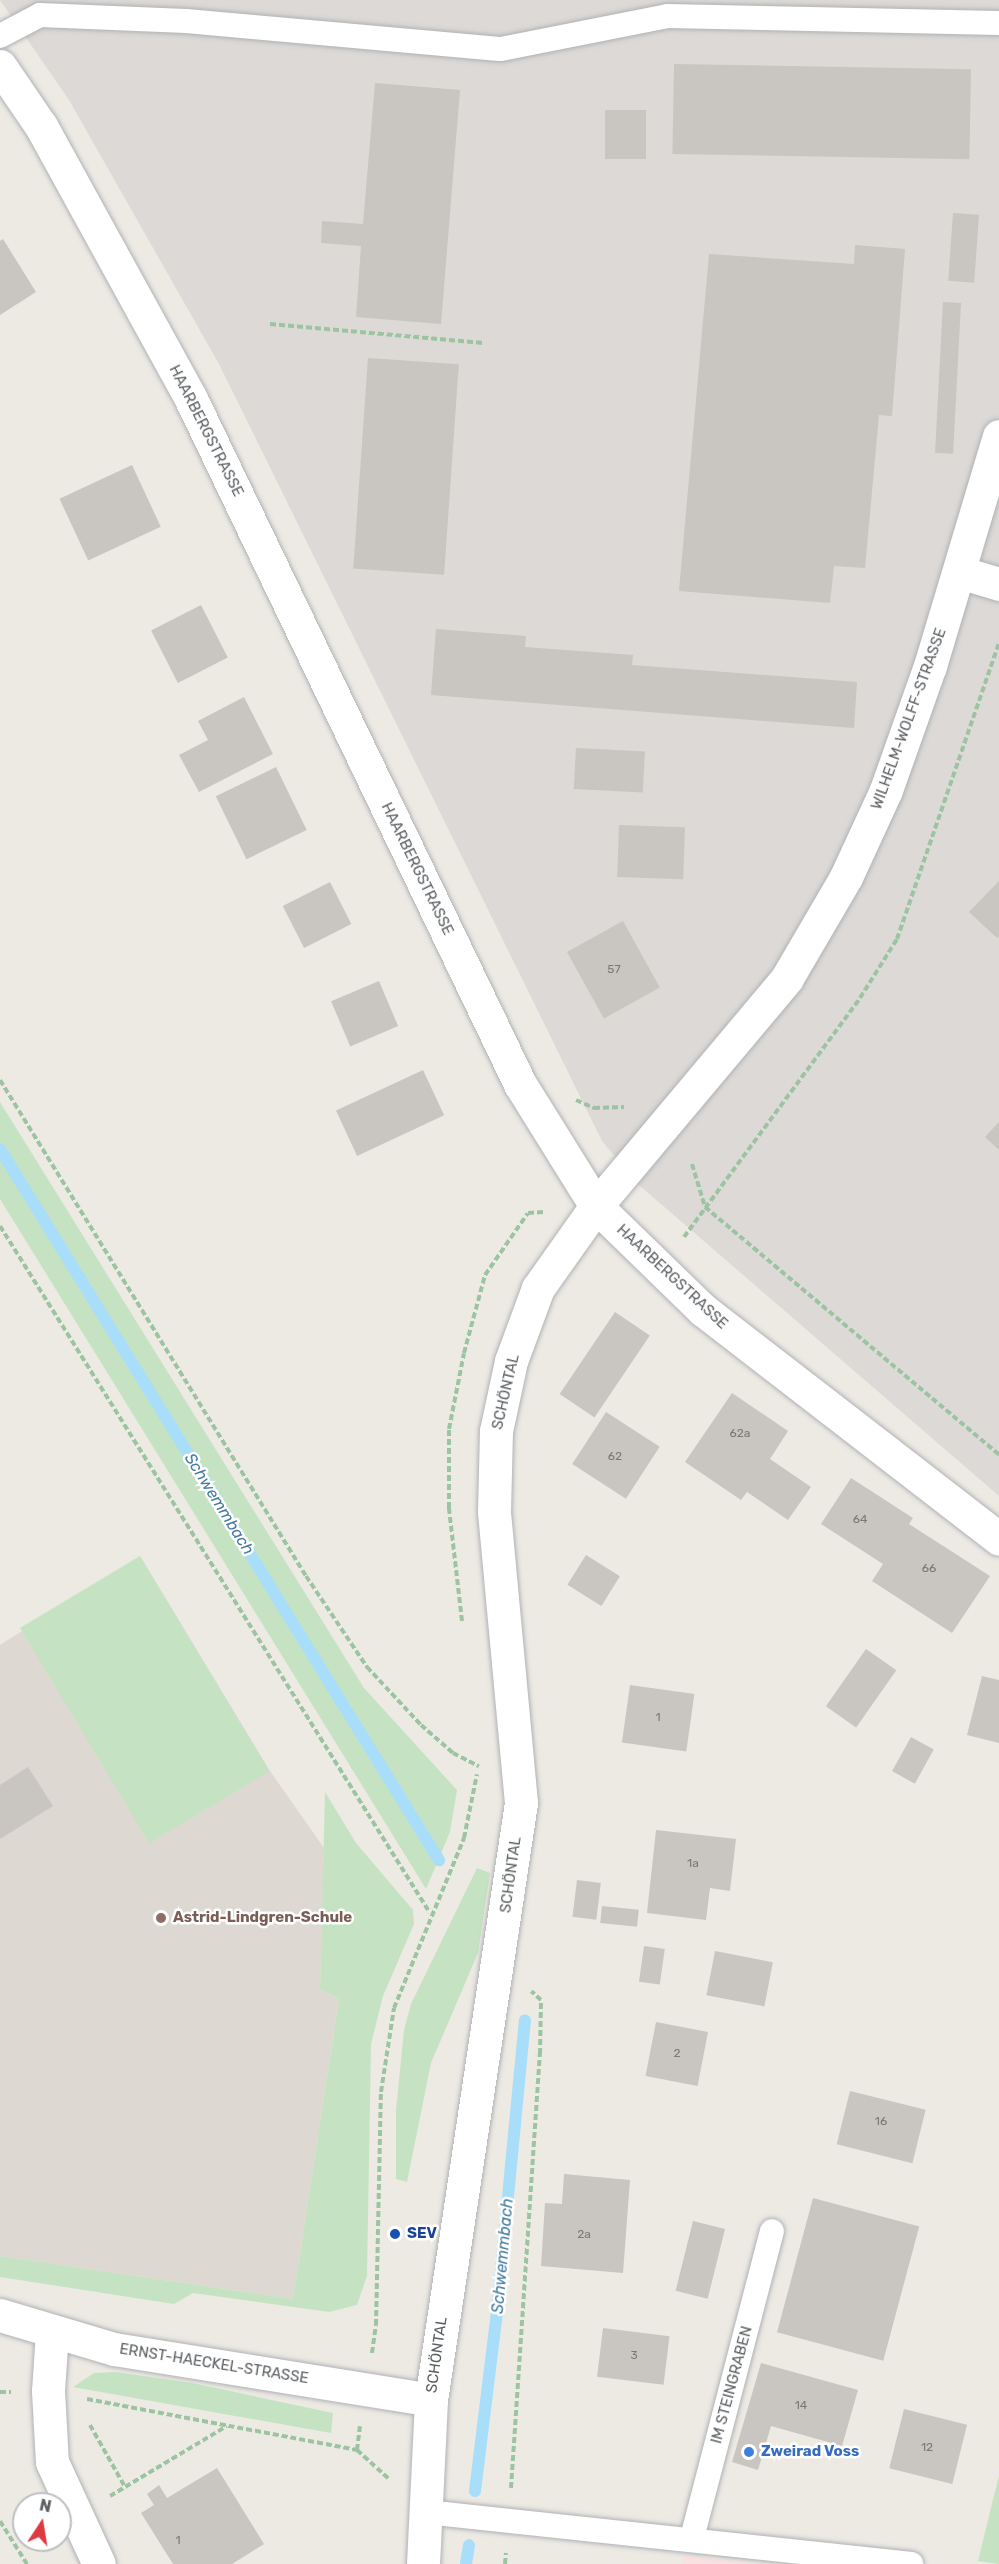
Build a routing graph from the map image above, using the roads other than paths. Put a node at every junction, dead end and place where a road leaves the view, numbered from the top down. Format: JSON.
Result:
{"nodes":[{"id":1,"x":999,"y":23,"type":"edge"},
{"id":2,"x":0,"y":36,"type":"edge"},
{"id":3,"x":0,"y":66,"type":"edge"},
{"id":4,"x":999,"y":436,"type":"edge"},
{"id":5,"x":959,"y":572,"type":"junction"},
{"id":6,"x":999,"y":584,"type":"edge"},
{"id":7,"x":596,"y":1206,"type":"junction"},
{"id":8,"x":999,"y":1539,"type":"edge"},
{"id":9,"x":772,"y":2231,"type":"dead end"},
{"id":10,"x":0,"y":2315,"type":"edge"},
{"id":11,"x":52,"y":2331,"type":"junction"},
{"id":12,"x":431,"y":2400,"type":"junction"},
{"id":13,"x":426,"y":2512,"type":"junction"},
{"id":14,"x":692,"y":2538,"type":"junction"},
{"id":15,"x":99,"y":2564,"type":"edge"},
{"id":16,"x":423,"y":2564,"type":"edge"},
{"id":17,"x":911,"y":2564,"type":"edge"}],
"edges":[{"from":1,"to":2,"type":"lane"},
{"from":3,"to":7,"type":"street","name":"HAARBERGSTRASSE"},
{"from":4,"to":5,"type":"street","name":"WILHELM-WOLFF-STRASSE"},
{"from":5,"to":6,"type":"street"},
{"from":5,"to":7,"type":"street","name":"WILHELM-WOLFF-STRASSE"},
{"from":7,"to":8,"type":"street","name":"HAARBERGSTRASSE"},
{"from":7,"to":12,"type":"street","name":"SCHÖNTAL"},
{"from":9,"to":14,"type":"lane","name":"IM STEINGRABEN"},
{"from":10,"to":11,"type":"street","name":"ERNST-HAECKEL-STRASSE"},
{"from":11,"to":12,"type":"street","name":"ERNST-HAECKEL-STRASSE"},
{"from":11,"to":15,"type":"street"},
{"from":12,"to":13,"type":"street","name":"SCHÖNTAL"},
{"from":13,"to":14,"type":"lane"},
{"from":13,"to":16,"type":"street","name":"SCHÖNTAL"},
{"from":14,"to":17,"type":"lane"}]}
